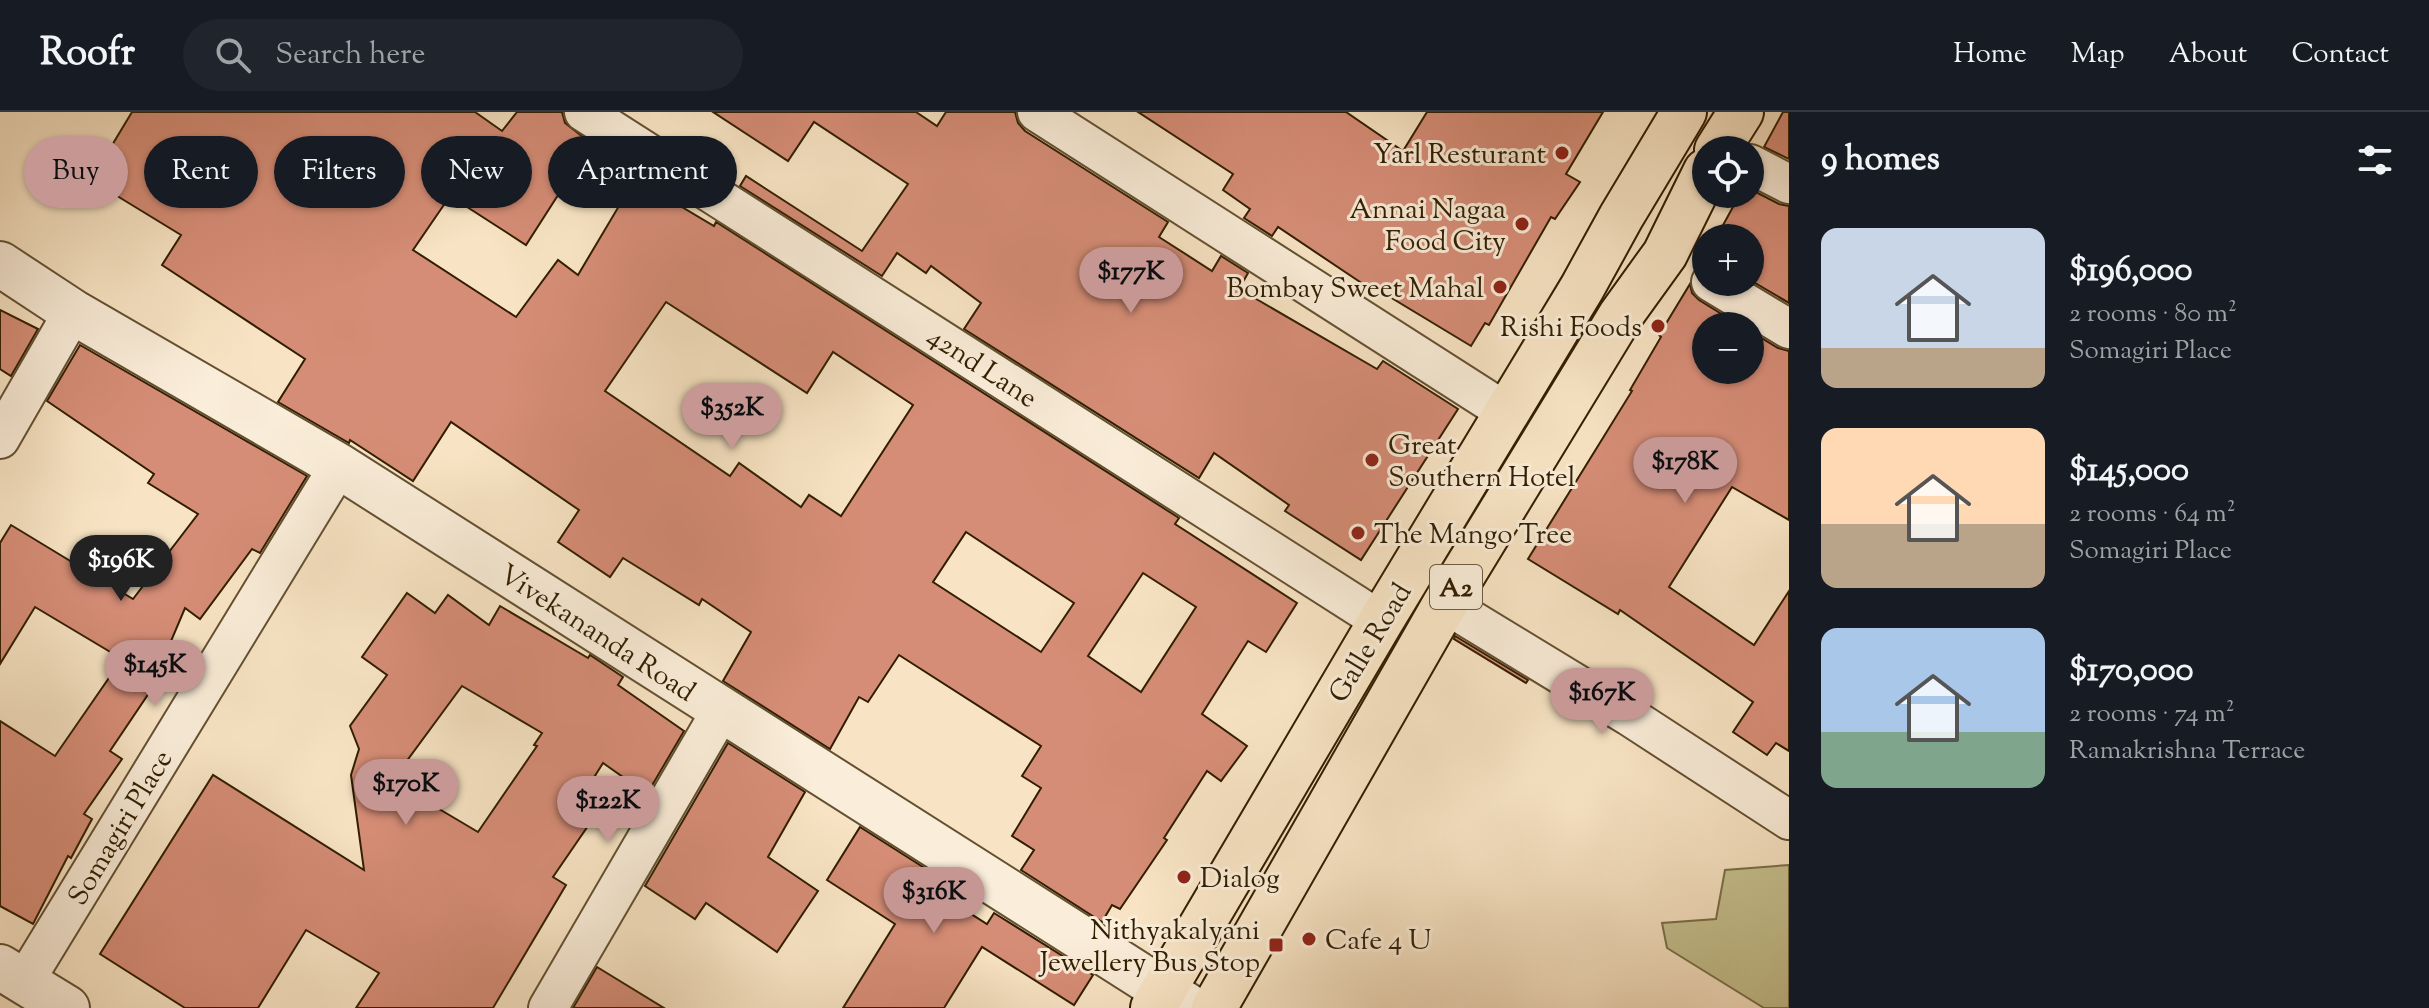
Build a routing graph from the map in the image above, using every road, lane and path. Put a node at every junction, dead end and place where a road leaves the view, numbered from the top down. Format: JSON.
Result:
{"nodes":[{"id":1,"x":584,"y":112,"type":"edge"},
{"id":2,"x":1037,"y":112,"type":"edge"},
{"id":3,"x":1684,"y":112,"type":"edge"},
{"id":4,"x":1764,"y":170,"type":"edge"},
{"id":5,"x":1789,"y":184,"type":"edge"},
{"id":6,"x":1692,"y":208,"type":"edge"},
{"id":7,"x":1665,"y":254,"type":"junction"},
{"id":8,"x":0,"y":264,"type":"edge"},
{"id":9,"x":1692,"y":270,"type":"edge"},
{"id":10,"x":1734,"y":296,"type":"edge"},
{"id":11,"x":73,"y":312,"type":"junction"},
{"id":12,"x":1789,"y":329,"type":"edge"},
{"id":13,"x":1506,"y":412,"type":"junction"},
{"id":14,"x":0,"y":439,"type":"edge"},
{"id":15,"x":339,"y":466,"type":"junction"},
{"id":16,"x":1445,"y":604,"type":"junction"},
{"id":17,"x":1381,"y":621,"type":"junction"},
{"id":18,"x":721,"y":711,"type":"junction"},
{"id":19,"x":1789,"y":820,"type":"edge"},
{"id":20,"x":12,"y":974,"type":"edge"},
{"id":21,"x":1169,"y":1002,"type":"edge"},
{"id":22,"x":67,"y":1008,"type":"edge"},
{"id":23,"x":548,"y":1008,"type":"edge"},
{"id":24,"x":1214,"y":1008,"type":"edge"}],
"edges":[{"from":1,"to":17,"type":"street","name":"42nd Lane"},
{"from":2,"to":13,"type":"street"},
{"from":3,"to":13,"type":"highway","name":"Galle Road","number":"A2"},
{"from":4,"to":5,"type":"street"},
{"from":6,"to":7,"type":"highway","name":"Galle Road","number":"A2"},
{"from":7,"to":9,"type":"street"},
{"from":7,"to":16,"type":"highway","name":"Galle Road","number":"A2"},
{"from":8,"to":11,"type":"street","name":"Vivekananda Road"},
{"from":10,"to":12,"type":"street"},
{"from":11,"to":14,"type":"street"},
{"from":11,"to":15,"type":"street","name":"Vivekananda Road"},
{"from":13,"to":17,"type":"highway","name":"Galle Road","number":"A2"},
{"from":15,"to":18,"type":"street","name":"Vivekananda Road"},
{"from":15,"to":20,"type":"street","name":"Somagiri Place"},
{"from":16,"to":19,"type":"street"},
{"from":16,"to":24,"type":"highway","name":"Galle Road","number":"A2"},
{"from":17,"to":21,"type":"highway","name":"Galle Road","number":"A2"},
{"from":18,"to":21,"type":"street","name":"Vivekananda Road"},
{"from":18,"to":23,"type":"street"},
{"from":20,"to":22,"type":"street"}]}
